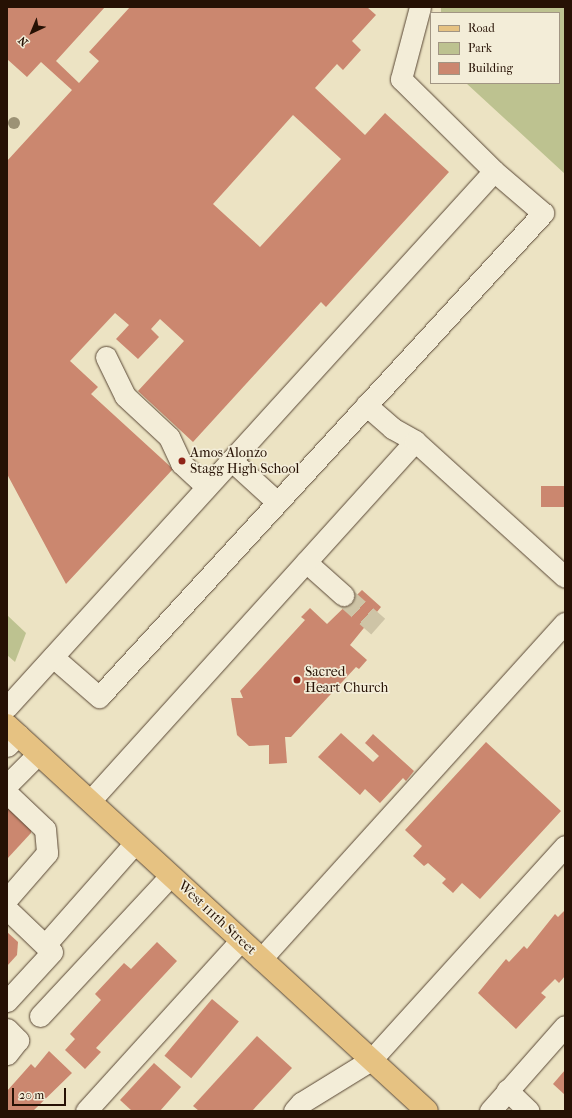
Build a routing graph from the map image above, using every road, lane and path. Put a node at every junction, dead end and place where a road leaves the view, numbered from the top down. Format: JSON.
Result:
{"nodes":[{"id":1,"x":420,"y":7,"type":"edge"},
{"id":2,"x":494,"y":171,"type":"junction"},
{"id":3,"x":106,"y":357,"type":"dead end"},
{"id":4,"x":366,"y":405,"type":"junction"},
{"id":5,"x":415,"y":441,"type":"junction"},
{"id":6,"x":231,"y":460,"type":"junction"},
{"id":7,"x":207,"y":487,"type":"junction"},
{"id":8,"x":277,"y":502,"type":"junction"},
{"id":9,"x":302,"y":566,"type":"junction"},
{"id":10,"x":565,"y":577,"type":"edge"},
{"id":11,"x":343,"y":595,"type":"tunnel mouth"},
{"id":12,"x":565,"y":623,"type":"edge"},
{"id":13,"x":53,"y":657,"type":"junction"},
{"id":14,"x":7,"y":707,"type":"edge"},
{"id":15,"x":11,"y":735,"type":"edge"},
{"id":16,"x":38,"y":754,"type":"junction"},
{"id":17,"x":7,"y":785,"type":"edge"},
{"id":18,"x":7,"y":793,"type":"edge"},
{"id":19,"x":90,"y":801,"type":"junction"},
{"id":20,"x":135,"y":843,"type":"junction"},
{"id":21,"x":565,"y":846,"type":"edge"},
{"id":22,"x":171,"y":875,"type":"junction"},
{"id":23,"x":7,"y":899,"type":"edge"},
{"id":24,"x":7,"y":909,"type":"edge"},
{"id":25,"x":241,"y":940,"type":"junction"},
{"id":26,"x":45,"y":945,"type":"junction"},
{"id":27,"x":261,"y":959,"type":"junction"},
{"id":28,"x":7,"y":1001,"type":"edge"},
{"id":29,"x":40,"y":1016,"type":"dead end"},
{"id":30,"x":565,"y":1026,"type":"edge"},
{"id":31,"x":7,"y":1029,"type":"edge"},
{"id":32,"x":7,"y":1054,"type":"edge"},
{"id":33,"x":371,"y":1060,"type":"junction"},
{"id":34,"x":507,"y":1090,"type":"junction"},
{"id":35,"x":86,"y":1111,"type":"edge"},
{"id":36,"x":294,"y":1111,"type":"edge"},
{"id":37,"x":427,"y":1111,"type":"edge"},
{"id":38,"x":490,"y":1111,"type":"edge"},
{"id":39,"x":529,"y":1111,"type":"edge"}],
"edges":[{"from":1,"to":2,"type":"street"},
{"from":2,"to":4,"type":"street"},
{"from":2,"to":6,"type":"street"},
{"from":3,"to":7,"type":"street"},
{"from":4,"to":5,"type":"street"},
{"from":4,"to":8,"type":"street"},
{"from":5,"to":9,"type":"street"},
{"from":5,"to":10,"type":"street"},
{"from":6,"to":7,"type":"street"},
{"from":6,"to":8,"type":"street"},
{"from":7,"to":13,"type":"street"},
{"from":8,"to":13,"type":"street"},
{"from":9,"to":11,"type":"street"},
{"from":9,"to":19,"type":"street"},
{"from":12,"to":27,"type":"street"},
{"from":13,"to":14,"type":"street"},
{"from":15,"to":16,"type":"main road","name":"West 111th Street"},
{"from":16,"to":17,"type":"street"},
{"from":16,"to":19,"type":"main road","name":"West 111th Street"},
{"from":18,"to":23,"type":"street"},
{"from":19,"to":20,"type":"main road","name":"West 111th Street"},
{"from":20,"to":22,"type":"main road","name":"West 111th Street"},
{"from":20,"to":26,"type":"street"},
{"from":21,"to":33,"type":"street"},
{"from":22,"to":25,"type":"main road","name":"West 111th Street"},
{"from":22,"to":29,"type":"street"},
{"from":24,"to":26,"type":"street"},
{"from":25,"to":27,"type":"main road","name":"West 111th Street"},
{"from":25,"to":35,"type":"street"},
{"from":26,"to":28,"type":"street"},
{"from":27,"to":33,"type":"main road","name":"West 111th Street"},
{"from":30,"to":34,"type":"street"},
{"from":31,"to":32,"type":"street"},
{"from":33,"to":36,"type":"street"},
{"from":33,"to":37,"type":"main road","name":"West 111th Street"},
{"from":34,"to":38,"type":"street"},
{"from":34,"to":39,"type":"street"}]}
